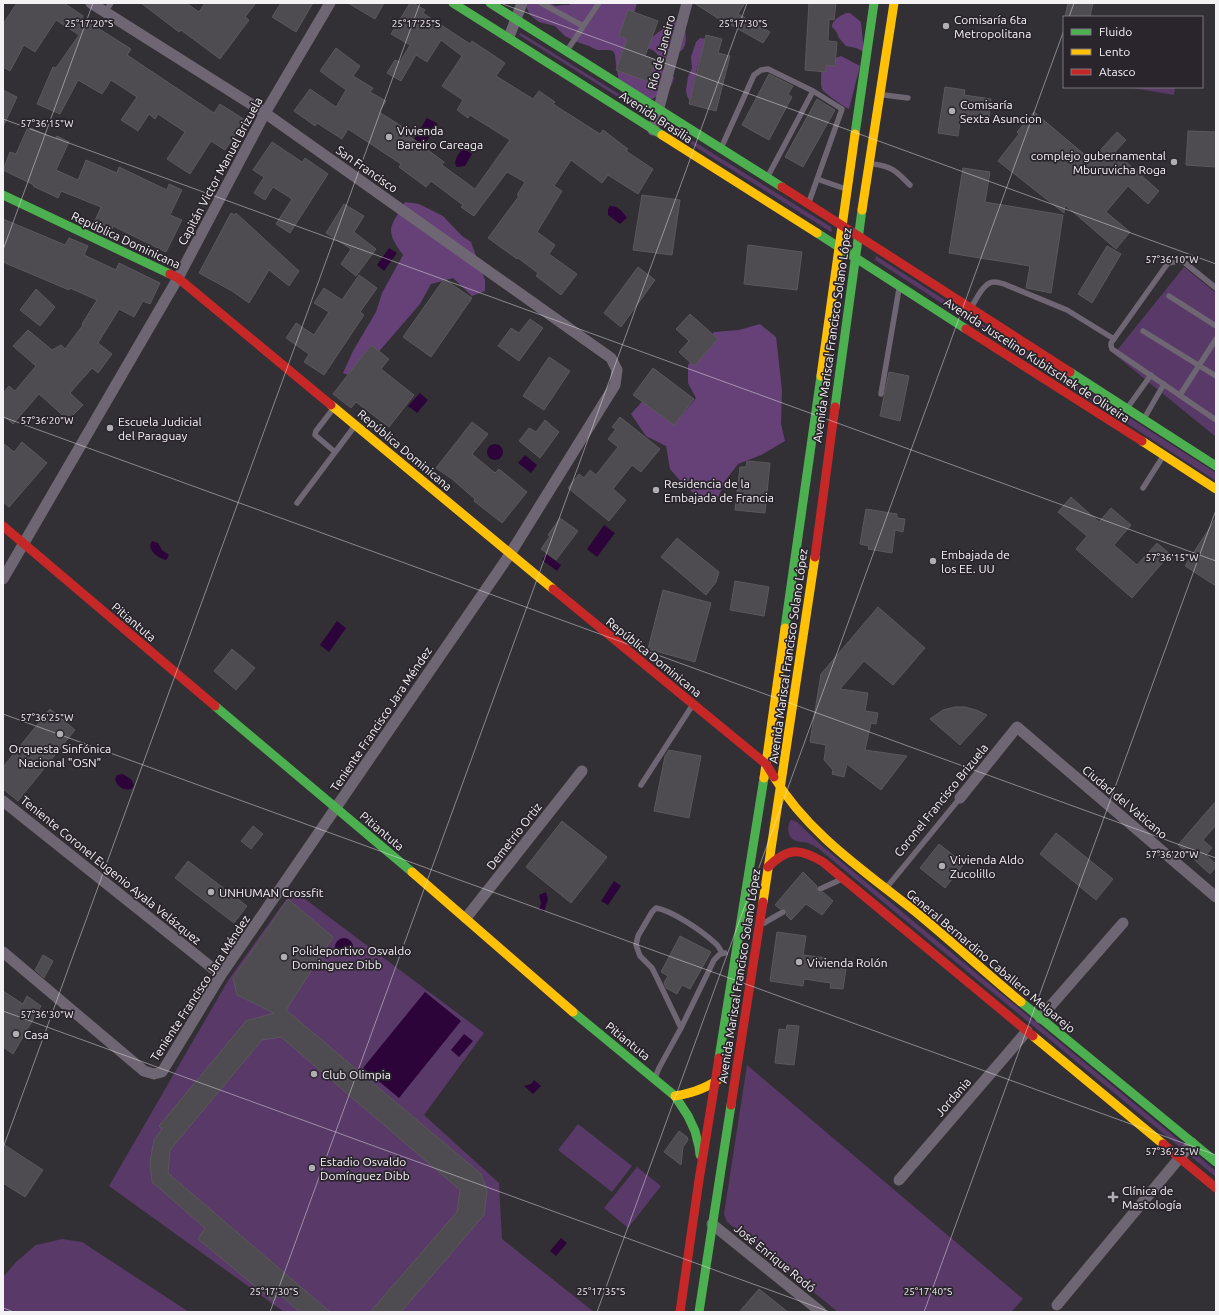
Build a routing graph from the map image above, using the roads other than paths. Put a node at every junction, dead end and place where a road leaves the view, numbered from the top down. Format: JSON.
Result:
{"nodes":[{"id":1,"x":91,"y":3,"type":"edge"},
{"id":2,"x":330,"y":3,"type":"edge"},
{"id":3,"x":453,"y":3,"type":"edge"},
{"id":4,"x":490,"y":3,"type":"edge"},
{"id":5,"x":522,"y":3,"type":"edge"},
{"id":6,"x":541,"y":3,"type":"edge"},
{"id":7,"x":599,"y":3,"type":"edge"},
{"id":8,"x":687,"y":3,"type":"edge"},
{"id":9,"x":874,"y":3,"type":"edge"},
{"id":10,"x":894,"y":3,"type":"edge"},
{"id":11,"x":108,"y":7,"type":"edge"},
{"id":12,"x":516,"y":19,"type":"junction"},
{"id":13,"x":583,"y":26,"type":"junction"},
{"id":14,"x":509,"y":38,"type":"junction"},
{"id":15,"x":567,"y":51,"type":"junction"},
{"id":16,"x":813,"y":91,"type":"junction"},
{"id":17,"x":880,"y":94,"type":"junction"},
{"id":18,"x":908,"y":98,"type":"dead end"},
{"id":19,"x":659,"y":110,"type":"junction"},
{"id":20,"x":265,"y":113,"type":"junction"},
{"id":21,"x":850,"y":114,"type":"junction"},
{"id":22,"x":653,"y":130,"type":"junction"},
{"id":23,"x":720,"y":149,"type":"junction"},
{"id":24,"x":869,"y":164,"type":"junction"},
{"id":25,"x":767,"y":178,"type":"junction"},
{"id":26,"x":817,"y":179,"type":"junction"},
{"id":27,"x":910,"y":185,"type":"dead end"},
{"id":28,"x":847,"y":189,"type":"junction"},
{"id":29,"x":3,"y":195,"type":"edge"},
{"id":30,"x":808,"y":204,"type":"junction"},
{"id":31,"x":845,"y":227,"type":"junction"},
{"id":32,"x":858,"y":236,"type":"junction"},
{"id":33,"x":842,"y":249,"type":"junction"},
{"id":34,"x":855,"y":258,"type":"junction"},
{"id":35,"x":178,"y":278,"type":"junction"},
{"id":36,"x":900,"y":287,"type":"junction"},
{"id":37,"x":1216,"y":288,"type":"edge"},
{"id":38,"x":1168,"y":296,"type":"dead end"},
{"id":39,"x":971,"y":308,"type":"junction"},
{"id":40,"x":1216,"y":326,"type":"edge"},
{"id":41,"x":1143,"y":331,"type":"dead end"},
{"id":42,"x":1114,"y":339,"type":"junction"},
{"id":43,"x":1216,"y":339,"type":"edge"},
{"id":44,"x":1199,"y":365,"type":"junction"},
{"id":45,"x":617,"y":370,"type":"joint"},
{"id":46,"x":1151,"y":375,"type":"junction"},
{"id":47,"x":1057,"y":376,"type":"junction"},
{"id":48,"x":1216,"y":376,"type":"edge"},
{"id":49,"x":1164,"y":384,"type":"junction"},
{"id":50,"x":881,"y":394,"type":"dead end"},
{"id":51,"x":1180,"y":395,"type":"junction"},
{"id":52,"x":335,"y":408,"type":"junction"},
{"id":53,"x":1127,"y":409,"type":"junction"},
{"id":54,"x":1144,"y":420,"type":"junction"},
{"id":55,"x":1216,"y":420,"type":"edge"},
{"id":56,"x":355,"y":425,"type":"junction"},
{"id":57,"x":335,"y":452,"type":"junction"},
{"id":58,"x":1163,"y":455,"type":"junction"},
{"id":59,"x":1216,"y":466,"type":"edge"},
{"id":60,"x":1143,"y":488,"type":"dead end"},
{"id":61,"x":1216,"y":489,"type":"edge"},
{"id":62,"x":297,"y":503,"type":"dead end"},
{"id":63,"x":3,"y":526,"type":"edge"},
{"id":64,"x":24,"y":544,"type":"junction"},
{"id":65,"x":510,"y":554,"type":"junction"},
{"id":66,"x":3,"y":579,"type":"edge"},
{"id":67,"x":693,"y":704,"type":"junction"},
{"id":68,"x":1017,"y":727,"type":"joint"},
{"id":69,"x":766,"y":764,"type":"junction"},
{"id":70,"x":582,"y":771,"type":"dead end"},
{"id":71,"x":641,"y":785,"type":"dead end"},
{"id":72,"x":780,"y":790,"type":"junction"},
{"id":73,"x":960,"y":798,"type":"joint"},
{"id":74,"x":3,"y":801,"type":"edge"},
{"id":75,"x":336,"y":808,"type":"junction"},
{"id":76,"x":768,"y":867,"type":"junction"},
{"id":77,"x":842,"y":878,"type":"junction"},
{"id":78,"x":820,"y":889,"type":"dead end"},
{"id":79,"x":885,"y":889,"type":"junction"},
{"id":80,"x":1216,"y":897,"type":"edge"},
{"id":81,"x":783,"y":912,"type":"dead end"},
{"id":82,"x":466,"y":918,"type":"junction"},
{"id":83,"x":910,"y":921,"type":"junction"},
{"id":84,"x":1123,"y":923,"type":"dead end"},
{"id":85,"x":759,"y":926,"type":"junction"},
{"id":86,"x":3,"y":952,"type":"edge"},
{"id":87,"x":736,"y":952,"type":"junction"},
{"id":88,"x":722,"y":953,"type":"junction"},
{"id":89,"x":221,"y":975,"type":"junction"},
{"id":90,"x":1040,"y":1018,"type":"junction"},
{"id":91,"x":681,"y":1028,"type":"junction"},
{"id":92,"x":1027,"y":1031,"type":"junction"},
{"id":93,"x":738,"y":1062,"type":"junction"},
{"id":94,"x":655,"y":1078,"type":"junction"},
{"id":95,"x":715,"y":1083,"type":"junction"},
{"id":96,"x":675,"y":1096,"type":"junction"},
{"id":97,"x":1192,"y":1143,"type":"junction"},
{"id":98,"x":1179,"y":1158,"type":"junction"},
{"id":99,"x":1216,"y":1162,"type":"edge"},
{"id":100,"x":700,"y":1180,"type":"junction"},
{"id":101,"x":899,"y":1180,"type":"dead end"},
{"id":102,"x":1216,"y":1188,"type":"edge"},
{"id":103,"x":712,"y":1224,"type":"junction"},
{"id":104,"x":1057,"y":1305,"type":"dead end"},
{"id":105,"x":680,"y":1312,"type":"edge"},
{"id":106,"x":699,"y":1312,"type":"edge"},
{"id":107,"x":821,"y":1312,"type":"edge"}],
"edges":[{"from":1,"to":11,"type":"street","name":"San Francisco"},
{"from":2,"to":20,"type":"street","name":"Capitán Victor Manuel Brizuela"},
{"from":3,"to":14,"type":"main road","name":"Avenida Brasilia"},
{"from":4,"to":12,"type":"main road","name":"Avenida Brasilia"},
{"from":5,"to":12,"type":"street"},
{"from":6,"to":13,"type":"lane"},
{"from":7,"to":13,"type":"lane"},
{"from":8,"to":19,"type":"street","name":"Río de Janeiro"},
{"from":9,"to":21,"type":"main road","name":"Avenida Mariscal Francisco Solano López"},
{"from":10,"to":17,"type":"main road","name":"Avenida Mariscal Francisco Solano López"},
{"from":11,"to":20,"type":"street","name":"San Francisco"},
{"from":12,"to":14,"type":"street"},
{"from":12,"to":15,"type":"main road","name":"Avenida Brasilia"},
{"from":13,"to":15,"type":"lane"},
{"from":14,"to":22,"type":"main road","name":"Avenida Brasilia"},
{"from":15,"to":19,"type":"main road","name":"Avenida Brasilia"},
{"from":16,"to":21,"type":"lane"},
{"from":16,"to":23,"type":"lane"},
{"from":16,"to":25,"type":"lane"},
{"from":17,"to":18,"type":"lane"},
{"from":17,"to":24,"type":"main road","name":"Avenida Mariscal Francisco Solano López"},
{"from":19,"to":22,"type":"street","name":"Río de Janeiro"},
{"from":19,"to":23,"type":"main road","name":"Avenida Brasilia"},
{"from":20,"to":35,"type":"street","name":"Capitán Victor Manuel Brizuela"},
{"from":20,"to":45,"type":"street","name":"San Francisco"},
{"from":21,"to":26,"type":"lane"},
{"from":21,"to":28,"type":"main road","name":"Avenida Mariscal Francisco Solano López"},
{"from":22,"to":33,"type":"main road","name":"Avenida Brasilia"},
{"from":23,"to":25,"type":"main road","name":"Avenida Brasilia"},
{"from":24,"to":27,"type":"lane"},
{"from":24,"to":32,"type":"main road","name":"Avenida Mariscal Francisco Solano López"},
{"from":25,"to":30,"type":"main road","name":"Avenida Brasilia"},
{"from":26,"to":28,"type":"lane"},
{"from":26,"to":30,"type":"lane"},
{"from":28,"to":31,"type":"main road","name":"Avenida Mariscal Francisco Solano López"},
{"from":29,"to":35,"type":"main road","name":"República Dominicana"},
{"from":30,"to":31,"type":"main road","name":"Avenida Brasilia"},
{"from":31,"to":32,"type":"main road","name":"Avenida Juscelino Kubitschek de Oliveira"},
{"from":31,"to":33,"type":"main road","name":"Avenida Mariscal Francisco Solano López"},
{"from":32,"to":34,"type":"main road","name":"Avenida Mariscal Francisco Solano López"},
{"from":32,"to":39,"type":"main road","name":"Avenida Juscelino Kubitschek de Oliveira"},
{"from":33,"to":34,"type":"main road","name":"Avenida Juscelino Kubitschek de Oliveira"},
{"from":33,"to":69,"type":"main road","name":"Avenida Mariscal Francisco Solano López"},
{"from":34,"to":36,"type":"main road","name":"Avenida Juscelino Kubitschek de Oliveira"},
{"from":34,"to":72,"type":"main road","name":"Avenida Mariscal Francisco Solano López"},
{"from":35,"to":52,"type":"main road","name":"República Dominicana"},
{"from":35,"to":64,"type":"street","name":"Capitán Victor Manuel Brizuela"},
{"from":36,"to":47,"type":"main road","name":"Avenida Juscelino Kubitschek de Oliveira"},
{"from":36,"to":50,"type":"lane"},
{"from":37,"to":42,"type":"lane"},
{"from":38,"to":40,"type":"lane"},
{"from":39,"to":42,"type":"lane"},
{"from":39,"to":47,"type":"main road","name":"Avenida Juscelino Kubitschek de Oliveira"},
{"from":41,"to":44,"type":"lane"},
{"from":42,"to":46,"type":"lane"},
{"from":43,"to":44,"type":"lane"},
{"from":44,"to":48,"type":"lane"},
{"from":44,"to":51,"type":"lane"},
{"from":45,"to":65,"type":"street","name":"Teniente Francisco Jara Méndez"},
{"from":46,"to":49,"type":"lane"},
{"from":46,"to":53,"type":"lane"},
{"from":47,"to":53,"type":"main road","name":"Avenida Juscelino Kubitschek de Oliveira"},
{"from":47,"to":58,"type":"main road","name":"Avenida Juscelino Kubitschek de Oliveira"},
{"from":49,"to":51,"type":"lane"},
{"from":49,"to":54,"type":"lane"},
{"from":51,"to":55,"type":"lane"},
{"from":52,"to":56,"type":"main road","name":"República Dominicana"},
{"from":52,"to":57,"type":"lane"},
{"from":53,"to":54,"type":"main road","name":"Avenida Juscelino Kubitschek de Oliveira"},
{"from":54,"to":59,"type":"main road","name":"Avenida Juscelino Kubitschek de Oliveira"},
{"from":56,"to":57,"type":"lane"},
{"from":56,"to":65,"type":"main road","name":"República Dominicana"},
{"from":57,"to":62,"type":"lane"},
{"from":58,"to":60,"type":"lane"},
{"from":58,"to":61,"type":"main road","name":"Avenida Juscelino Kubitschek de Oliveira"},
{"from":63,"to":64,"type":"main road","name":"Pitiantuta"},
{"from":64,"to":66,"type":"street","name":"Capitán Victor Manuel Brizuela"},
{"from":64,"to":75,"type":"main road","name":"Pitiantuta"},
{"from":65,"to":67,"type":"main road","name":"República Dominicana"},
{"from":65,"to":75,"type":"street","name":"Teniente Francisco Jara Méndez"},
{"from":67,"to":69,"type":"main road","name":"República Dominicana"},
{"from":67,"to":71,"type":"lane"},
{"from":68,"to":73,"type":"street","name":"Coronel Francisco Brizuela"},
{"from":68,"to":80,"type":"street","name":"Ciudad del Vaticano"},
{"from":69,"to":72,"type":"main road","name":"General Bernardino Caballero Melgarejo"},
{"from":69,"to":87,"type":"main road","name":"Avenida Mariscal Francisco Solano López"},
{"from":70,"to":82,"type":"street","name":"Demetrio Ortiz"},
{"from":72,"to":76,"type":"main road","name":"Avenida Mariscal Francisco Solano López"},
{"from":72,"to":79,"type":"main road","name":"General Bernardino Caballero Melgarejo"},
{"from":73,"to":79,"type":"lane","name":"Coronel Francisco Brizuela"},
{"from":74,"to":89,"type":"street","name":"Teniente Coronel Eugenio Ayala Velázquez"},
{"from":75,"to":82,"type":"main road","name":"Pitiantuta"},
{"from":75,"to":89,"type":"street","name":"Teniente Francisco Jara Méndez"},
{"from":76,"to":77,"type":"main road","name":"General Bernardino Caballero Melgarejo"},
{"from":76,"to":85,"type":"main road","name":"Avenida Mariscal Francisco Solano López"},
{"from":77,"to":78,"type":"lane"},
{"from":77,"to":83,"type":"main road","name":"General Bernardino Caballero Melgarejo"},
{"from":79,"to":83,"type":"main road","name":"General Bernardino Caballero Melgarejo"},
{"from":81,"to":85,"type":"lane"},
{"from":82,"to":94,"type":"main road","name":"Pitiantuta"},
{"from":83,"to":90,"type":"main road","name":"General Bernardino Caballero Melgarejo"},
{"from":83,"to":92,"type":"main road","name":"General Bernardino Caballero Melgarejo"},
{"from":84,"to":90,"type":"street"},
{"from":85,"to":93,"type":"main road","name":"Avenida Mariscal Francisco Solano López"},
{"from":86,"to":89,"type":"street","name":"Teniente Francisco Jara Méndez"},
{"from":87,"to":88,"type":"lane"},
{"from":87,"to":95,"type":"main road","name":"Avenida Mariscal Francisco Solano López"},
{"from":88,"to":91,"type":"lane"},
{"from":88,"to":91,"type":"lane"},
{"from":90,"to":97,"type":"main road","name":"General Bernardino Caballero Melgarejo"},
{"from":91,"to":94,"type":"lane"},
{"from":92,"to":98,"type":"main road","name":"General Bernardino Caballero Melgarejo"},
{"from":92,"to":101,"type":"street","name":"Jordania"},
{"from":93,"to":95,"type":"main road"},
{"from":93,"to":103,"type":"main road","name":"Avenida Mariscal Francisco Solano López"},
{"from":94,"to":96,"type":"main road","name":"Pitiantuta"},
{"from":95,"to":96,"type":"main road"},
{"from":95,"to":100,"type":"main road","name":"Avenida Mariscal Francisco Solano López"},
{"from":96,"to":100,"type":"main road","name":"Pitiantuta"},
{"from":97,"to":98,"type":"street"},
{"from":97,"to":99,"type":"main road","name":"General Bernardino Caballero Melgarejo"},
{"from":98,"to":102,"type":"main road","name":"General Bernardino Caballero Melgarejo"},
{"from":98,"to":104,"type":"street"},
{"from":100,"to":105,"type":"main road","name":"Avenida Mariscal Francisco Solano López"},
{"from":103,"to":106,"type":"main road","name":"Avenida Mariscal Francisco Solano López"},
{"from":103,"to":107,"type":"street","name":"José Enrique Rodó"}]}
